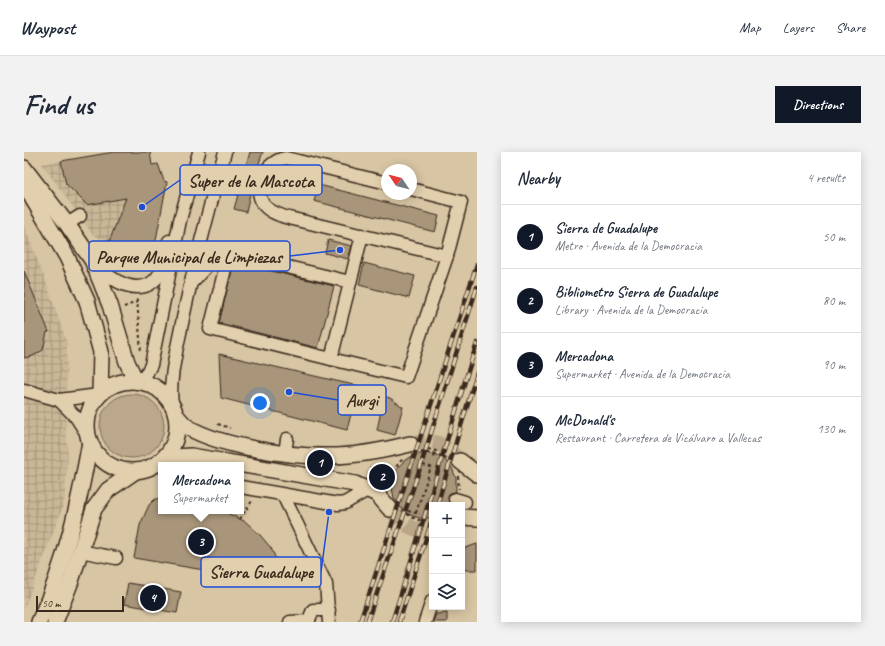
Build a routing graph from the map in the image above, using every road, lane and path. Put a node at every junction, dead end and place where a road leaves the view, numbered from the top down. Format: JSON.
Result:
{"nodes":[{"id":1,"x":199,"y":152,"type":"edge"},
{"id":2,"x":225,"y":152,"type":"edge"},
{"id":3,"x":282,"y":152,"type":"edge"},
{"id":4,"x":293,"y":159,"type":"junction"},
{"id":5,"x":24,"y":168,"type":"edge"},
{"id":6,"x":381,"y":181,"type":"edge"},
{"id":7,"x":24,"y":184,"type":"edge"},
{"id":8,"x":417,"y":191,"type":"edge"},
{"id":9,"x":180,"y":220,"type":"junction"},
{"id":10,"x":362,"y":235,"type":"junction"},
{"id":11,"x":229,"y":253,"type":"junction"},
{"id":12,"x":447,"y":256,"type":"junction"},
{"id":13,"x":92,"y":260,"type":"junction"},
{"id":14,"x":350,"y":282,"type":"junction"},
{"id":15,"x":190,"y":285,"type":"junction"},
{"id":16,"x":137,"y":297,"type":"dead end"},
{"id":17,"x":137,"y":302,"type":"junction"},
{"id":18,"x":120,"y":309,"type":"dead end"},
{"id":19,"x":141,"y":352,"type":"dead end"},
{"id":20,"x":331,"y":359,"type":"junction"},
{"id":21,"x":138,"y":382,"type":"junction"},
{"id":22,"x":24,"y":390,"type":"edge"},
{"id":23,"x":100,"y":394,"type":"junction"},
{"id":24,"x":59,"y":400,"type":"junction"},
{"id":25,"x":174,"y":410,"type":"junction"},
{"id":26,"x":218,"y":424,"type":"dead end"},
{"id":27,"x":233,"y":430,"type":"dead end"},
{"id":28,"x":88,"y":438,"type":"junction"},
{"id":29,"x":428,"y":449,"type":"dead end"},
{"id":30,"x":412,"y":451,"type":"junction"},
{"id":31,"x":436,"y":451,"type":"junction"},
{"id":32,"x":439,"y":452,"type":"dead end"},
{"id":33,"x":433,"y":460,"type":"dead end"},
{"id":34,"x":161,"y":461,"type":"joint"},
{"id":35,"x":202,"y":461,"type":"edge"},
{"id":36,"x":158,"y":463,"type":"edge"},
{"id":37,"x":423,"y":465,"type":"dead end"},
{"id":38,"x":456,"y":465,"type":"junction"},
{"id":39,"x":244,"y":467,"type":"edge"},
{"id":40,"x":430,"y":467,"type":"junction"},
{"id":41,"x":434,"y":468,"type":"dead end"},
{"id":42,"x":134,"y":472,"type":"junction"},
{"id":43,"x":477,"y":474,"type":"edge"},
{"id":44,"x":244,"y":488,"type":"edge"},
{"id":45,"x":369,"y":489,"type":"junction"},
{"id":46,"x":390,"y":493,"type":"dead end"},
{"id":47,"x":283,"y":494,"type":"junction"},
{"id":48,"x":252,"y":501,"type":"dead end"},
{"id":49,"x":460,"y":502,"type":"edge"},
{"id":50,"x":465,"y":508,"type":"edge"},
{"id":51,"x":394,"y":509,"type":"joint"},
{"id":52,"x":408,"y":511,"type":"dead end"},
{"id":53,"x":244,"y":512,"type":"edge"},
{"id":54,"x":416,"y":513,"type":"junction"},
{"id":55,"x":243,"y":514,"type":"edge"},
{"id":56,"x":420,"y":514,"type":"dead end"},
{"id":57,"x":477,"y":518,"type":"edge"},
{"id":58,"x":240,"y":519,"type":"dead end"},
{"id":59,"x":429,"y":520,"type":"edge"},
{"id":60,"x":80,"y":551,"type":"junction"},
{"id":61,"x":116,"y":558,"type":"dead end"},
{"id":62,"x":329,"y":610,"type":"junction"},
{"id":63,"x":429,"y":610,"type":"edge"},
{"id":64,"x":308,"y":621,"type":"edge"},
{"id":65,"x":40,"y":622,"type":"edge"},
{"id":66,"x":55,"y":622,"type":"edge"},
{"id":67,"x":290,"y":622,"type":"edge"},
{"id":68,"x":329,"y":622,"type":"edge"},
{"id":69,"x":425,"y":622,"type":"edge"}],
"edges":[{"from":1,"to":9,"type":"street"},
{"from":2,"to":15,"type":"street"},
{"from":3,"to":4,"type":"street"},
{"from":4,"to":6,"type":"street"},
{"from":4,"to":10,"type":"street"},
{"from":5,"to":13,"type":"main road"},
{"from":7,"to":23,"type":"main road"},
{"from":8,"to":12,"type":"street"},
{"from":9,"to":13,"type":"street"},
{"from":9,"to":21,"type":"street"},
{"from":10,"to":12,"type":"street"},
{"from":10,"to":14,"type":"street"},
{"from":11,"to":14,"type":"street"},
{"from":11,"to":15,"type":"street"},
{"from":11,"to":20,"type":"street"},
{"from":12,"to":20,"type":"street"},
{"from":13,"to":21,"type":"main road"},
{"from":14,"to":20,"type":"street"},
{"from":15,"to":25,"type":"street"},
{"from":16,"to":17,"type":"path"},
{"from":17,"to":18,"type":"path"},
{"from":17,"to":19,"type":"path"},
{"from":21,"to":23,"type":"main road"},
{"from":21,"to":25,"type":"main road"},
{"from":22,"to":24,"type":"street"},
{"from":23,"to":24,"type":"street"},
{"from":23,"to":28,"type":"main road"},
{"from":24,"to":28,"type":"street"},
{"from":25,"to":30,"type":"main road"},
{"from":25,"to":34,"type":"main road"},
{"from":26,"to":27,"type":"path"},
{"from":28,"to":42,"type":"main road"},
{"from":28,"to":65,"type":"main road"},
{"from":29,"to":31,"type":"path"},
{"from":30,"to":38,"type":"path"},
{"from":30,"to":46,"type":"path"},
{"from":31,"to":32,"type":"path"},
{"from":31,"to":33,"type":"path"},
{"from":34,"to":35,"type":"main road"},
{"from":36,"to":42,"type":"main road"},
{"from":37,"to":40,"type":"path"},
{"from":38,"to":43,"type":"main road"},
{"from":38,"to":49,"type":"path"},
{"from":39,"to":45,"type":"main road"},
{"from":40,"to":41,"type":"path"},
{"from":40,"to":54,"type":"path"},
{"from":42,"to":60,"type":"main road"},
{"from":44,"to":47,"type":"street"},
{"from":45,"to":47,"type":"street"},
{"from":45,"to":51,"type":"main road"},
{"from":47,"to":62,"type":"street"},
{"from":48,"to":53,"type":"path"},
{"from":50,"to":57,"type":"main road"},
{"from":51,"to":59,"type":"path"},
{"from":52,"to":54,"type":"path"},
{"from":54,"to":56,"type":"path"},
{"from":55,"to":58,"type":"path"},
{"from":60,"to":61,"type":"street"},
{"from":60,"to":66,"type":"main road"},
{"from":62,"to":64,"type":"street"},
{"from":62,"to":68,"type":"street"},
{"from":63,"to":69,"type":"street"},
{"from":64,"to":67,"type":"street"}]}
